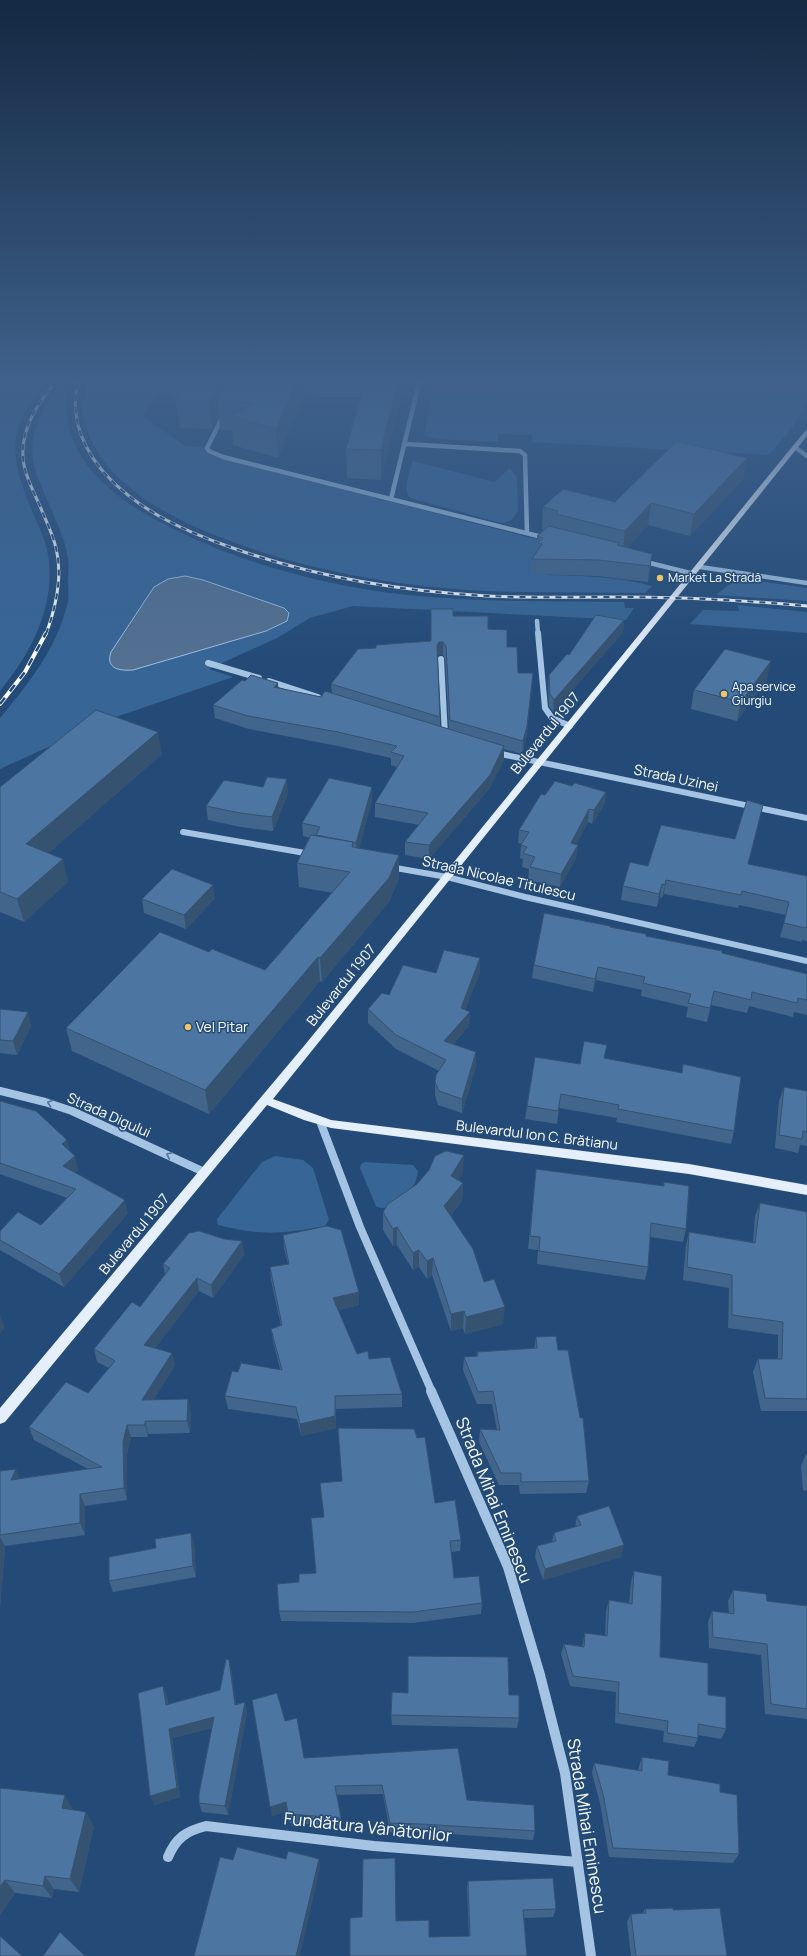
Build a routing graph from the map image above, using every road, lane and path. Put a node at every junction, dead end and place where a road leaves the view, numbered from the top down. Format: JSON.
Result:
{"nodes":[{"id":1,"x":294,"y":474,"type":"edge"},
{"id":2,"x":398,"y":474,"type":"edge"},
{"id":3,"x":525,"y":474,"type":"edge"},
{"id":4,"x":774,"y":474,"type":"edge"},
{"id":5,"x":391,"y":499,"type":"junction"},
{"id":6,"x":527,"y":533,"type":"junction"},
{"id":7,"x":550,"y":539,"type":"edge"},
{"id":8,"x":634,"y":559,"type":"edge"},
{"id":9,"x":697,"y":570,"type":"junction"},
{"id":10,"x":807,"y":583,"type":"edge"},
{"id":11,"x":537,"y":621,"type":"dead end"},
{"id":12,"x":441,"y":659,"type":"dead end"},
{"id":13,"x":208,"y":663,"type":"dead end"},
{"id":14,"x":327,"y":700,"type":"edge"},
{"id":15,"x":570,"y":726,"type":"junction"},
{"id":16,"x":438,"y":734,"type":"edge"},
{"id":17,"x":445,"y":737,"type":"junction"},
{"id":18,"x":452,"y":739,"type":"edge"},
{"id":19,"x":486,"y":750,"type":"edge"},
{"id":20,"x":540,"y":762,"type":"junction"},
{"id":21,"x":807,"y":818,"type":"edge"},
{"id":22,"x":183,"y":832,"type":"dead end"},
{"id":23,"x":315,"y":854,"type":"edge"},
{"id":24,"x":384,"y":866,"type":"edge"},
{"id":25,"x":447,"y":877,"type":"junction"},
{"id":26,"x":807,"y":961,"type":"edge"},
{"id":27,"x":0,"y":1091,"type":"edge"},
{"id":28,"x":265,"y":1100,"type":"junction"},
{"id":29,"x":320,"y":1121,"type":"junction"},
{"id":30,"x":204,"y":1172,"type":"junction"},
{"id":31,"x":807,"y":1190,"type":"edge"},
{"id":32,"x":0,"y":1418,"type":"edge"},
{"id":33,"x":168,"y":1857,"type":"dead end"},
{"id":34,"x":578,"y":1862,"type":"junction"},
{"id":35,"x":591,"y":1956,"type":"edge"}],
"edges":[{"from":1,"to":5,"type":"street"},
{"from":2,"to":5,"type":"street"},
{"from":3,"to":6,"type":"street"},
{"from":4,"to":9,"type":"main road","name":"Bulevardul 1907"},
{"from":5,"to":6,"type":"street"},
{"from":6,"to":7,"type":"street"},
{"from":8,"to":9,"type":"street"},
{"from":9,"to":10,"type":"street"},
{"from":9,"to":15,"type":"main road","name":"Bulevardul 1907"},
{"from":11,"to":15,"type":"street"},
{"from":12,"to":17,"type":"street"},
{"from":13,"to":14,"type":"street"},
{"from":15,"to":20,"type":"main road","name":"Bulevardul 1907"},
{"from":16,"to":17,"type":"street"},
{"from":17,"to":18,"type":"street"},
{"from":19,"to":20,"type":"street","name":"Strada Uzinei"},
{"from":20,"to":21,"type":"street","name":"Strada Uzinei"},
{"from":20,"to":25,"type":"main road","name":"Bulevardul 1907"},
{"from":22,"to":23,"type":"street"},
{"from":24,"to":25,"type":"street","name":"Strada Nicolae Titulescu"},
{"from":25,"to":26,"type":"street","name":"Strada Nicolae Titulescu"},
{"from":25,"to":28,"type":"main road","name":"Bulevardul 1907"},
{"from":30,"to":27,"type":"street","name":"Strada Digului","one_way":true},
{"from":28,"to":29,"type":"main road","name":"Bulevardul Ion C. Brătianu"},
{"from":28,"to":30,"type":"main road","name":"Bulevardul 1907"},
{"from":29,"to":31,"type":"main road","name":"Bulevardul Ion C. Brătianu"},
{"from":29,"to":34,"type":"street","name":"Strada Mihai Eminescu"},
{"from":30,"to":32,"type":"main road","name":"Bulevardul 1907"},
{"from":33,"to":34,"type":"street","name":"Fundătura Vânătorilor"},
{"from":34,"to":35,"type":"street","name":"Strada Mihai Eminescu"}]}
